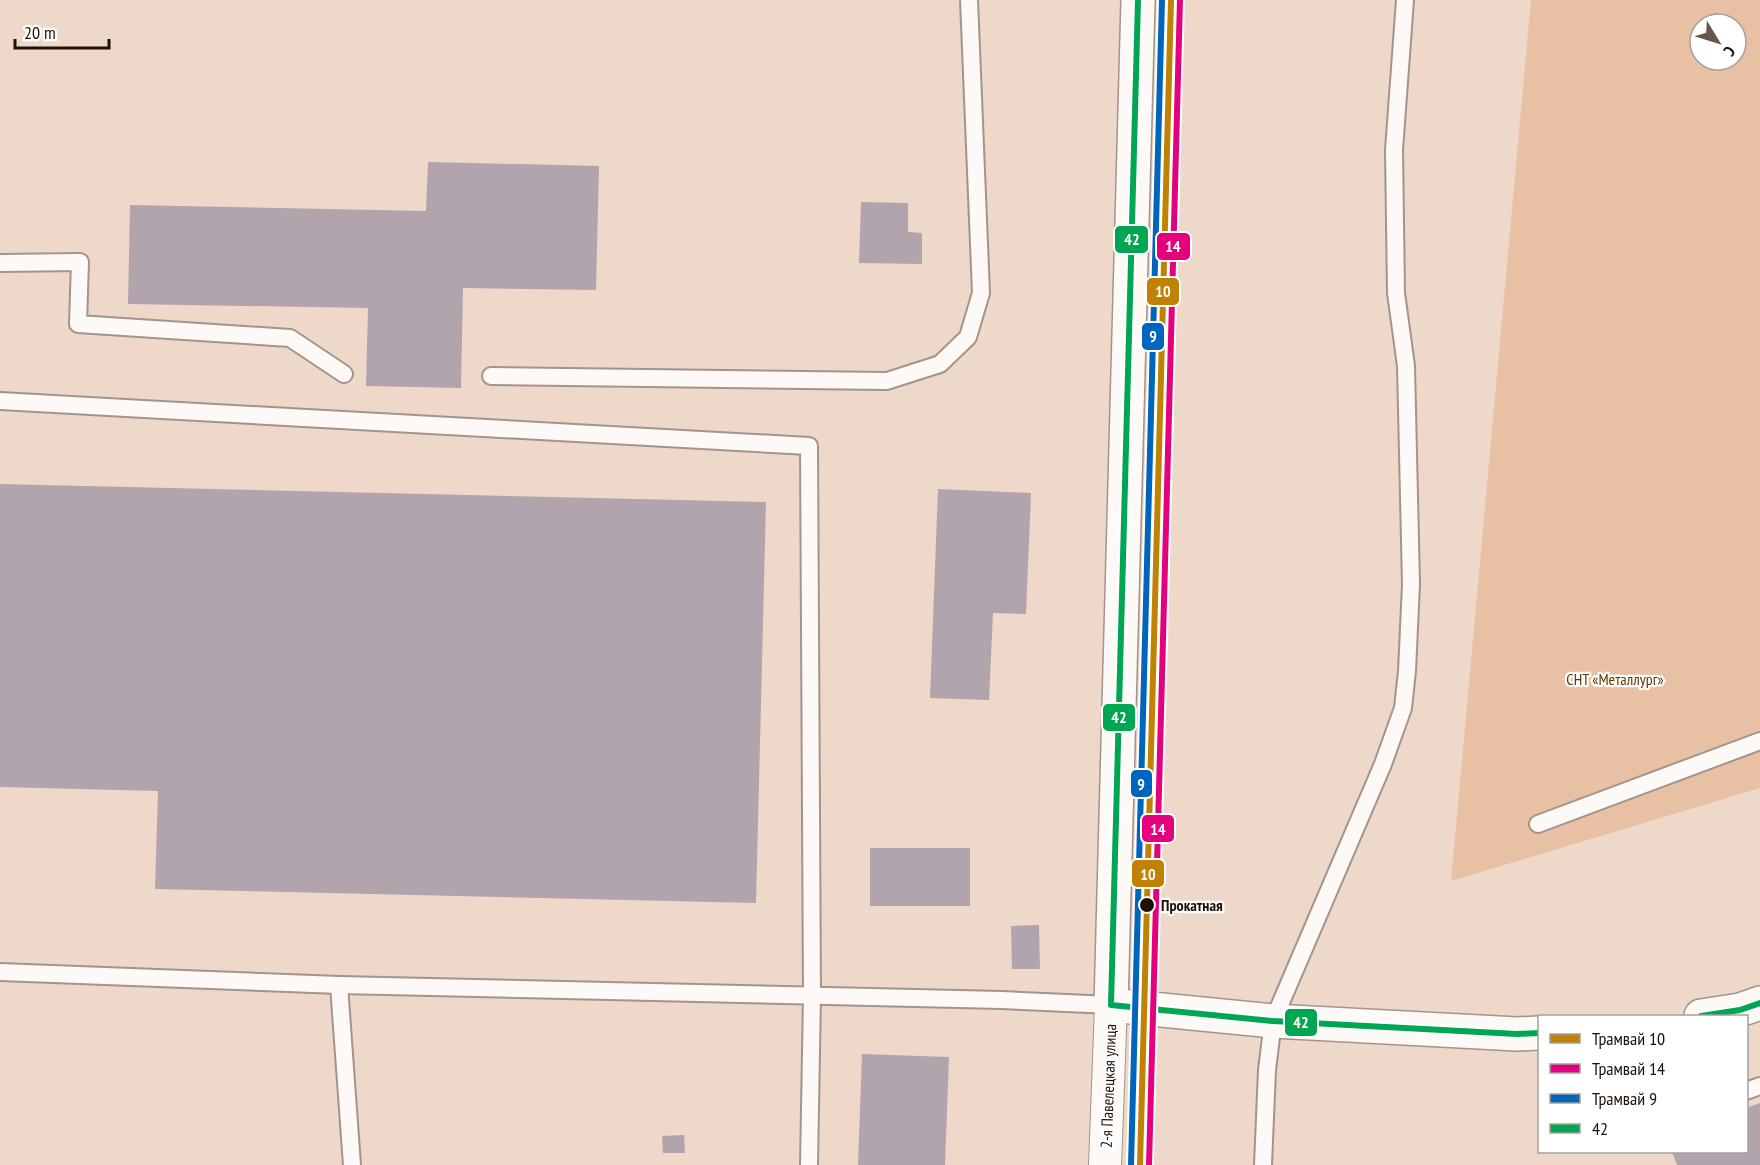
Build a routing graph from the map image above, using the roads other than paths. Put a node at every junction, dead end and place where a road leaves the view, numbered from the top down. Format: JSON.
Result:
{"nodes":[{"id":1,"x":969,"y":0,"type":"edge"},
{"id":2,"x":1138,"y":0,"type":"edge"},
{"id":3,"x":1405,"y":0,"type":"edge"},
{"id":4,"x":0,"y":263,"type":"edge"},
{"id":5,"x":344,"y":374,"type":"dead end"},
{"id":6,"x":490,"y":376,"type":"dead end"},
{"id":7,"x":0,"y":401,"type":"edge"},
{"id":8,"x":1760,"y":741,"type":"edge"},
{"id":9,"x":1538,"y":824,"type":"dead end"},
{"id":10,"x":0,"y":972,"type":"edge"},
{"id":11,"x":339,"y":985,"type":"junction"},
{"id":12,"x":812,"y":995,"type":"junction"},
{"id":13,"x":1760,"y":1003,"type":"edge"},
{"id":14,"x":1111,"y":1005,"type":"junction"},
{"id":15,"x":1712,"y":1015,"type":"edge"},
{"id":16,"x":1272,"y":1021,"type":"junction"},
{"id":17,"x":1538,"y":1033,"type":"edge"},
{"id":18,"x":352,"y":1165,"type":"edge"},
{"id":19,"x":809,"y":1165,"type":"edge"},
{"id":20,"x":1105,"y":1165,"type":"edge"},
{"id":21,"x":1263,"y":1165,"type":"edge"}],
"edges":[{"from":1,"to":6,"type":"lane"},
{"from":2,"to":14,"type":"main road","name":"2-я Павелецкая улица"},
{"from":3,"to":16,"type":"lane"},
{"from":4,"to":5,"type":"lane"},
{"from":7,"to":12,"type":"lane"},
{"from":8,"to":9,"type":"lane"},
{"from":10,"to":11,"type":"lane"},
{"from":11,"to":12,"type":"lane"},
{"from":11,"to":18,"type":"lane"},
{"from":12,"to":14,"type":"lane"},
{"from":12,"to":19,"type":"lane"},
{"from":13,"to":15,"type":"main road"},
{"from":14,"to":16,"type":"main road"},
{"from":14,"to":20,"type":"street","name":"2-я Павелецкая улица"},
{"from":16,"to":17,"type":"main road"},
{"from":16,"to":21,"type":"lane"}]}
